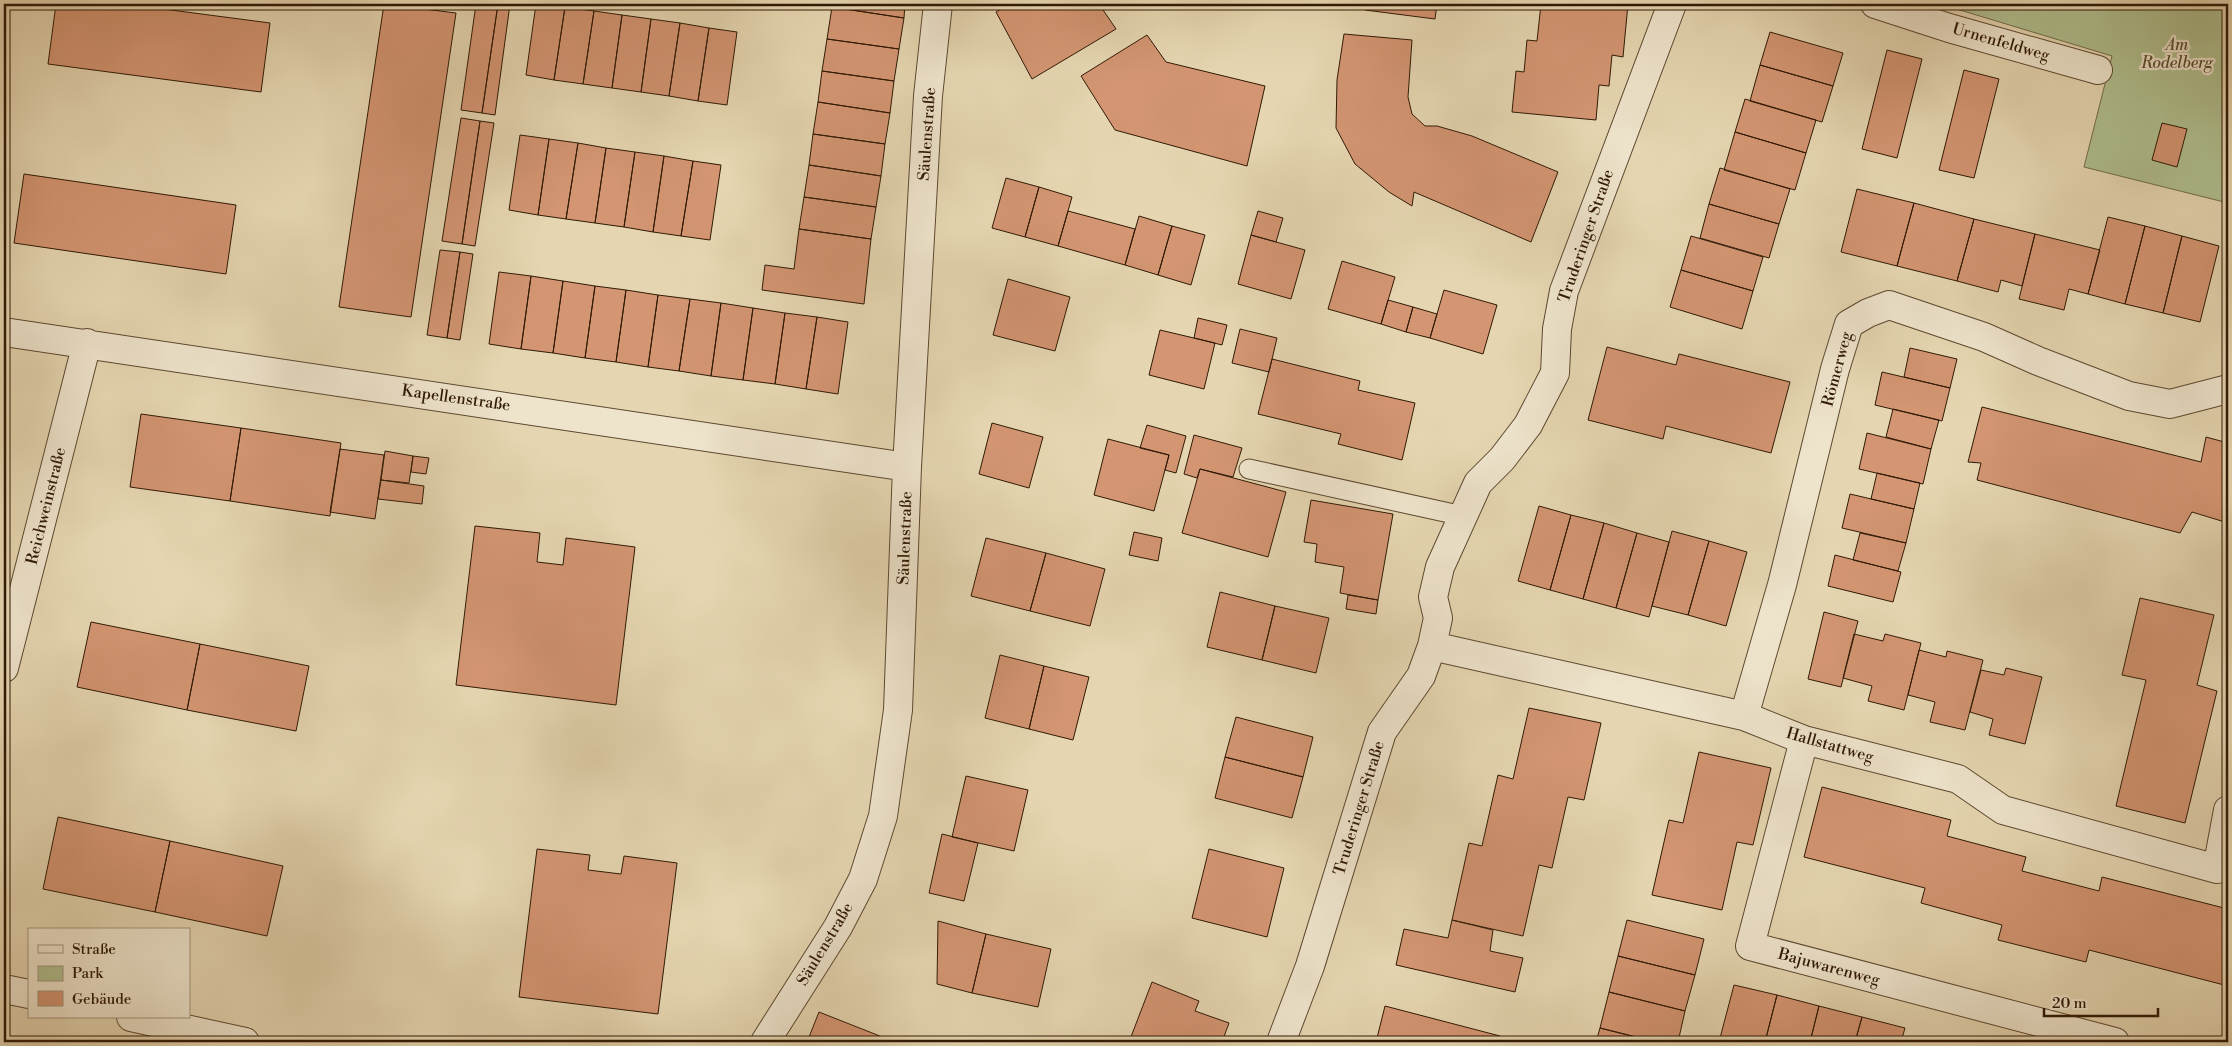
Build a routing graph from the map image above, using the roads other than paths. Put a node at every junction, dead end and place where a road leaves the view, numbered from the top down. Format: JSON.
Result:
{"nodes":[{"id":1,"x":938,"y":4,"type":"edge"},
{"id":2,"x":1672,"y":4,"type":"edge"},
{"id":3,"x":1875,"y":4,"type":"edge"},
{"id":4,"x":2098,"y":70,"type":"dead end"},
{"id":5,"x":4,"y":332,"type":"edge"},
{"id":6,"x":88,"y":344,"type":"junction"},
{"id":7,"x":2228,"y":389,"type":"edge"},
{"id":8,"x":907,"y":467,"type":"junction"},
{"id":9,"x":1249,"y":469,"type":"dead end"},
{"id":10,"x":1463,"y":516,"type":"junction"},
{"id":11,"x":1432,"y":646,"type":"junction"},
{"id":12,"x":4,"y":668,"type":"edge"},
{"id":13,"x":1744,"y":716,"type":"junction"},
{"id":14,"x":1804,"y":740,"type":"junction"},
{"id":15,"x":2228,"y":810,"type":"edge"},
{"id":16,"x":2222,"y":871,"type":"edge"},
{"id":17,"x":4,"y":989,"type":"edge"},
{"id":18,"x":28,"y":994,"type":"edge"},
{"id":19,"x":136,"y":1018,"type":"edge"},
{"id":20,"x":245,"y":1042,"type":"edge"},
{"id":21,"x":765,"y":1042,"type":"edge"},
{"id":22,"x":1281,"y":1042,"type":"edge"},
{"id":23,"x":2115,"y":1042,"type":"edge"}],
"edges":[{"from":1,"to":8,"type":"street","name":"Säulenstraße"},
{"from":2,"to":10,"type":"street","name":"Truderinger Straße"},
{"from":3,"to":4,"type":"street","name":"Urnenfeldweg"},
{"from":5,"to":6,"type":"street","name":"Kapellenstraße"},
{"from":6,"to":8,"type":"street","name":"Kapellenstraße"},
{"from":6,"to":12,"type":"street","name":"Reichweinstraße"},
{"from":7,"to":13,"type":"street","name":"Römerweg"},
{"from":8,"to":21,"type":"street","name":"Säulenstraße"},
{"from":9,"to":10,"type":"lane"},
{"from":10,"to":11,"type":"street","name":"Truderinger Straße"},
{"from":11,"to":13,"type":"street","name":"Hallstattweg"},
{"from":11,"to":22,"type":"street","name":"Truderinger Straße"},
{"from":13,"to":14,"type":"street","name":"Hallstattweg"},
{"from":14,"to":16,"type":"street","name":"Hallstattweg"},
{"from":14,"to":23,"type":"street","name":"Bajuwarenweg"},
{"from":15,"to":16,"type":"street","name":"Hallstattweg"},
{"from":17,"to":18,"type":"street"},
{"from":19,"to":20,"type":"street"}]}
